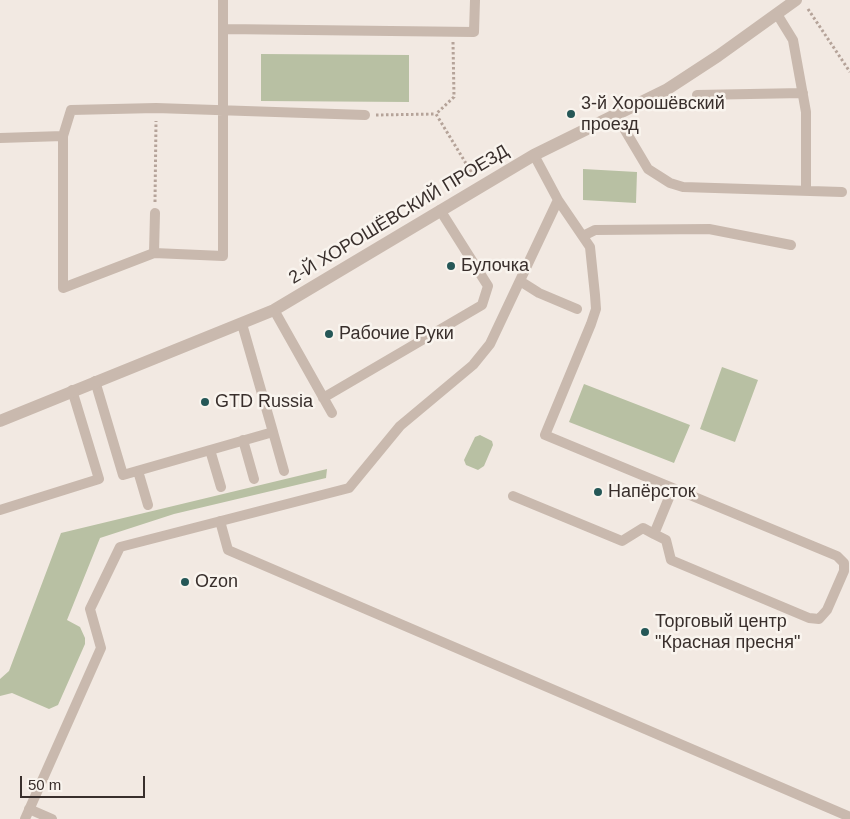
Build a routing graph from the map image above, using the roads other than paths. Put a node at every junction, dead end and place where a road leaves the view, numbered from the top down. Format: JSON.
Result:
{"nodes":[{"id":1,"x":222,"y":0,"type":"edge"},
{"id":2,"x":475,"y":0,"type":"edge"},
{"id":3,"x":796,"y":0,"type":"edge"},
{"id":4,"x":777,"y":14,"type":"junction"},
{"id":5,"x":224,"y":29,"type":"junction"},
{"id":6,"x":803,"y":93,"type":"junction"},
{"id":7,"x":697,"y":95,"type":"dead end"},
{"id":8,"x":224,"y":110,"type":"junction"},
{"id":9,"x":365,"y":115,"type":"road end"},
{"id":10,"x":616,"y":115,"type":"junction"},
{"id":11,"x":63,"y":136,"type":"junction"},
{"id":12,"x":0,"y":138,"type":"edge"},
{"id":13,"x":534,"y":155,"type":"junction"},
{"id":14,"x":806,"y":190,"type":"junction"},
{"id":15,"x":842,"y":192,"type":"dead end"},
{"id":16,"x":558,"y":200,"type":"junction"},
{"id":17,"x":440,"y":210,"type":"junction"},
{"id":18,"x":155,"y":213,"type":"road end"},
{"id":19,"x":583,"y":236,"type":"junction"},
{"id":20,"x":791,"y":245,"type":"dead end"},
{"id":21,"x":154,"y":253,"type":"junction"},
{"id":22,"x":520,"y":281,"type":"junction"},
{"id":23,"x":577,"y":309,"type":"dead end"},
{"id":24,"x":274,"y":310,"type":"junction"},
{"id":25,"x":242,"y":324,"type":"junction"},
{"id":26,"x":96,"y":381,"type":"junction"},
{"id":27,"x":72,"y":390,"type":"junction"},
{"id":28,"x":323,"y":398,"type":"junction"},
{"id":29,"x":332,"y":413,"type":"dead end"},
{"id":30,"x":0,"y":421,"type":"edge"},
{"id":31,"x":273,"y":432,"type":"junction"},
{"id":32,"x":243,"y":440,"type":"junction"},
{"id":33,"x":210,"y":450,"type":"junction"},
{"id":34,"x":138,"y":471,"type":"junction"},
{"id":35,"x":284,"y":471,"type":"dead end"},
{"id":36,"x":254,"y":479,"type":"dead end"},
{"id":37,"x":221,"y":487,"type":"dead end"},
{"id":38,"x":673,"y":488,"type":"junction"},
{"id":39,"x":513,"y":496,"type":"dead end"},
{"id":40,"x":148,"y":506,"type":"dead end"},
{"id":41,"x":0,"y":510,"type":"edge"},
{"id":42,"x":220,"y":521,"type":"junction"},
{"id":43,"x":654,"y":534,"type":"junction"},
{"id":44,"x":30,"y":809,"type":"junction"},
{"id":45,"x":850,"y":817,"type":"edge"},
{"id":46,"x":25,"y":819,"type":"edge"},
{"id":47,"x":52,"y":819,"type":"edge"}],
"edges":[{"from":1,"to":5,"type":"lane"},
{"from":2,"to":5,"type":"lane"},
{"from":3,"to":4,"type":"street","name":"2-Й ХОРОШЁВСКИЙ ПРОЕЗД"},
{"from":4,"to":6,"type":"lane"},
{"from":4,"to":10,"type":"street","name":"2-Й ХОРОШЁВСКИЙ ПРОЕЗД"},
{"from":5,"to":8,"type":"lane"},
{"from":6,"to":7,"type":"lane"},
{"from":6,"to":14,"type":"lane"},
{"from":8,"to":9,"type":"lane"},
{"from":8,"to":11,"type":"lane"},
{"from":8,"to":21,"type":"lane"},
{"from":10,"to":13,"type":"street","name":"2-Й ХОРОШЁВСКИЙ ПРОЕЗД"},
{"from":10,"to":14,"type":"lane"},
{"from":11,"to":12,"type":"lane"},
{"from":11,"to":21,"type":"lane"},
{"from":13,"to":16,"type":"lane"},
{"from":13,"to":17,"type":"street","name":"2-Й ХОРОШЁВСКИЙ ПРОЕЗД"},
{"from":14,"to":15,"type":"lane"},
{"from":16,"to":19,"type":"lane"},
{"from":16,"to":22,"type":"lane"},
{"from":17,"to":24,"type":"street","name":"2-Й ХОРОШЁВСКИЙ ПРОЕЗД"},
{"from":17,"to":28,"type":"lane"},
{"from":18,"to":21,"type":"lane"},
{"from":19,"to":20,"type":"lane"},
{"from":19,"to":38,"type":"lane"},
{"from":22,"to":23,"type":"lane"},
{"from":22,"to":42,"type":"lane"},
{"from":24,"to":25,"type":"street","name":"2-Й ХОРОШЁВСКИЙ ПРОЕЗД"},
{"from":24,"to":28,"type":"lane"},
{"from":25,"to":26,"type":"street","name":"2-Й ХОРОШЁВСКИЙ ПРОЕЗД"},
{"from":25,"to":31,"type":"lane"},
{"from":26,"to":27,"type":"street","name":"2-Й ХОРОШЁВСКИЙ ПРОЕЗД"},
{"from":26,"to":34,"type":"lane"},
{"from":27,"to":30,"type":"street","name":"2-Й ХОРОШЁВСКИЙ ПРОЕЗД"},
{"from":27,"to":41,"type":"lane"},
{"from":28,"to":29,"type":"lane"},
{"from":31,"to":32,"type":"lane"},
{"from":31,"to":35,"type":"lane"},
{"from":32,"to":33,"type":"lane"},
{"from":32,"to":36,"type":"lane"},
{"from":33,"to":34,"type":"lane"},
{"from":33,"to":37,"type":"lane"},
{"from":34,"to":40,"type":"lane"},
{"from":38,"to":43,"type":"lane"},
{"from":38,"to":43,"type":"lane"},
{"from":39,"to":43,"type":"lane"},
{"from":42,"to":44,"type":"lane"},
{"from":42,"to":45,"type":"lane"},
{"from":44,"to":46,"type":"lane"},
{"from":44,"to":47,"type":"lane"}]}
